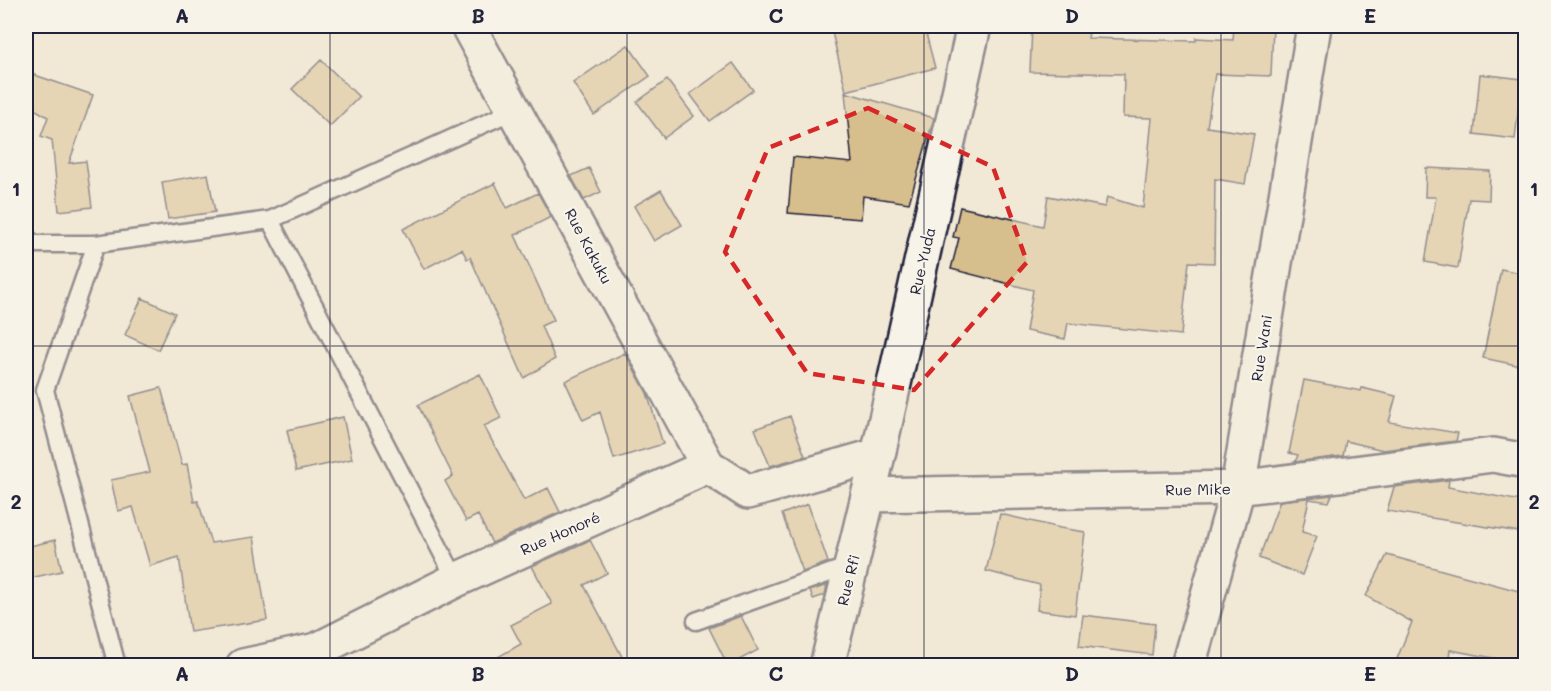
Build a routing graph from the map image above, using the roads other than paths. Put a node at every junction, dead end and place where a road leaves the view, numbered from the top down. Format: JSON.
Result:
{"nodes":[{"id":1,"x":468,"y":26,"type":"edge"},
{"id":2,"x":974,"y":26,"type":"edge"},
{"id":3,"x":1314,"y":26,"type":"edge"},
{"id":4,"x":515,"y":110,"type":"junction"},
{"id":5,"x":270,"y":220,"type":"junction"},
{"id":6,"x":26,"y":237,"type":"edge"},
{"id":7,"x":96,"y":244,"type":"junction"},
{"id":8,"x":878,"y":455,"type":"junction"},
{"id":9,"x":1526,"y":461,"type":"edge"},
{"id":10,"x":708,"y":466,"type":"junction"},
{"id":11,"x":1238,"y":488,"type":"junction"},
{"id":12,"x":868,"y":495,"type":"junction"},
{"id":13,"x":852,"y":565,"type":"junction"},
{"id":14,"x":456,"y":580,"type":"junction"},
{"id":15,"x":696,"y":621,"type":"dead end"},
{"id":16,"x":318,"y":658,"type":"edge"},
{"id":17,"x":117,"y":666,"type":"edge"},
{"id":18,"x":243,"y":666,"type":"edge"},
{"id":19,"x":827,"y":666,"type":"edge"},
{"id":20,"x":1188,"y":666,"type":"edge"}],
"edges":[{"from":1,"to":4,"type":"street","name":"Rue Kakuku"},
{"from":2,"to":8,"type":"street","name":"Rue Yuda"},
{"from":3,"to":11,"type":"street","name":"Rue Wani"},
{"from":4,"to":5,"type":"lane"},
{"from":4,"to":10,"type":"street","name":"Rue Kakuku"},
{"from":5,"to":7,"type":"lane"},
{"from":5,"to":14,"type":"lane"},
{"from":6,"to":7,"type":"lane"},
{"from":7,"to":17,"type":"lane"},
{"from":8,"to":10,"type":"street"},
{"from":8,"to":12,"type":"street","name":"Rue Yuda"},
{"from":9,"to":11,"type":"street","name":"Rue Mike"},
{"from":10,"to":14,"type":"street","name":"Rue Honoré"},
{"from":11,"to":12,"type":"street","name":"Rue Mike"},
{"from":11,"to":20,"type":"street","name":"Rue Wani"},
{"from":12,"to":13,"type":"street","name":"Rue Rfi"},
{"from":13,"to":15,"type":"lane"},
{"from":13,"to":19,"type":"street","name":"Rue Rfi"},
{"from":14,"to":16,"type":"street","name":"Rue Honoré"},
{"from":16,"to":18,"type":"street","name":"Rue Honoré"}]}
